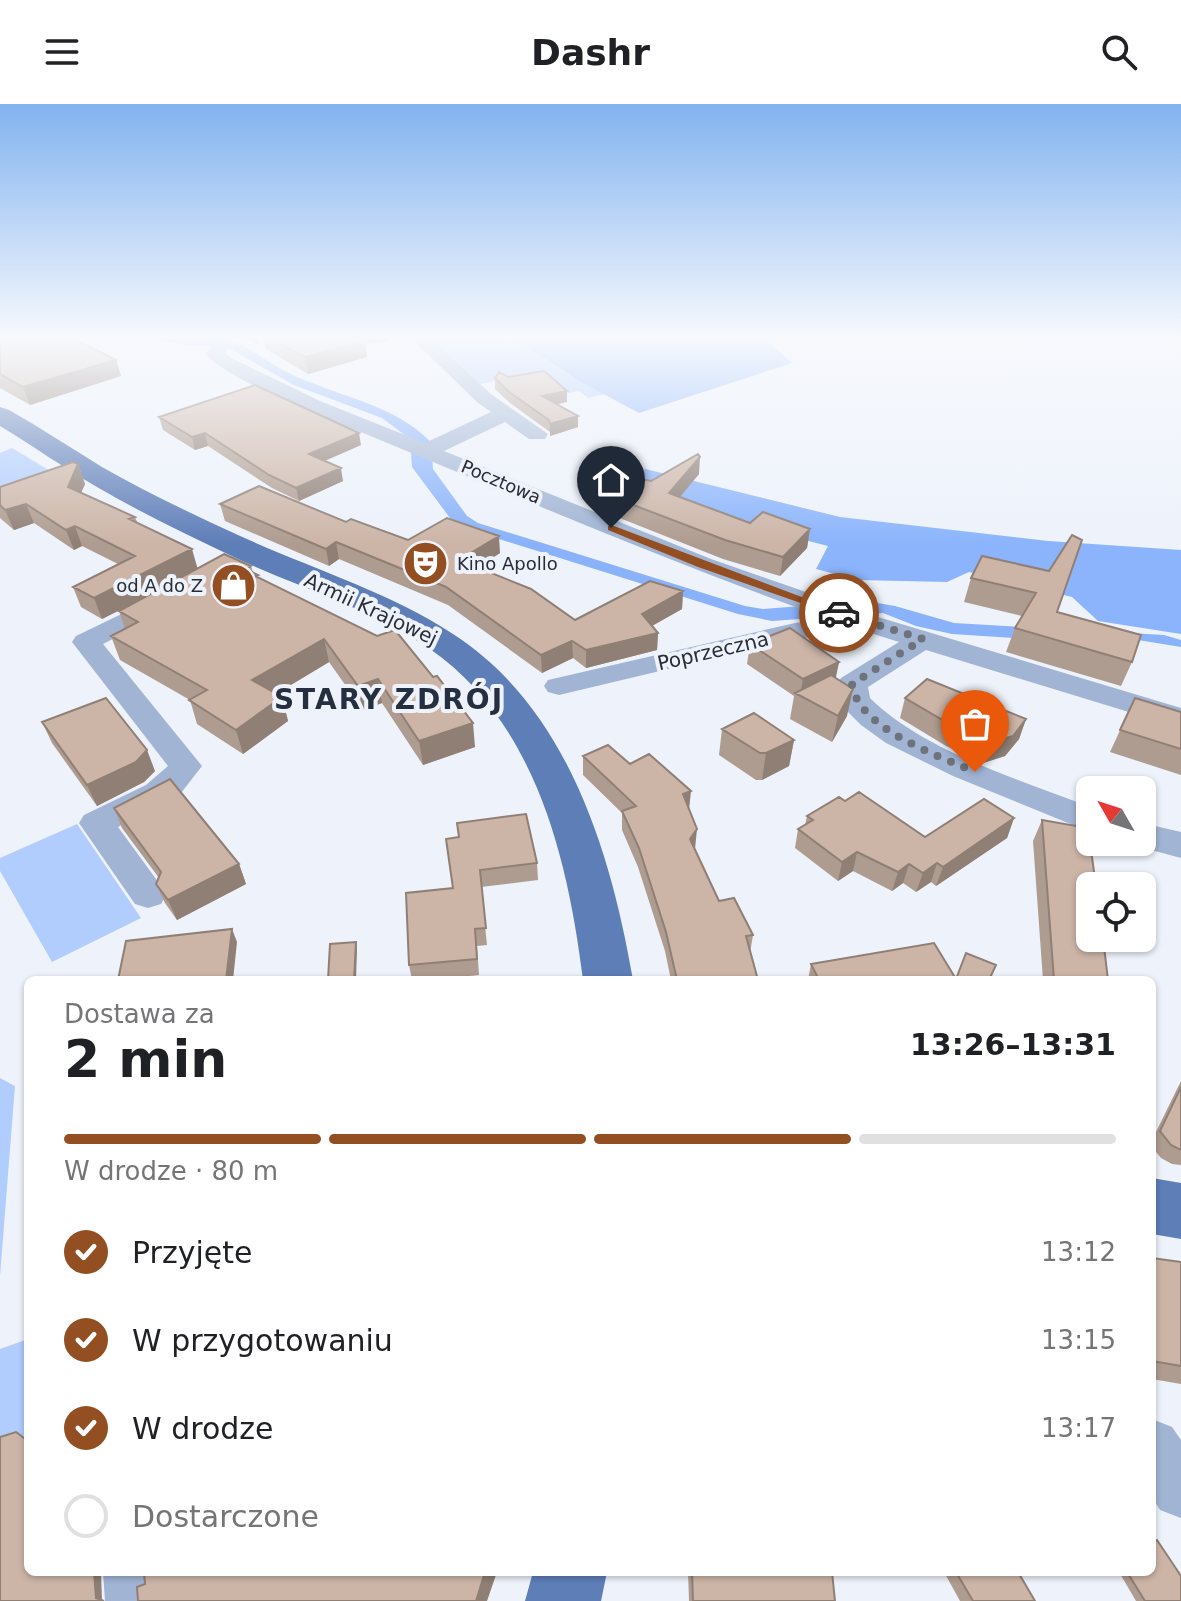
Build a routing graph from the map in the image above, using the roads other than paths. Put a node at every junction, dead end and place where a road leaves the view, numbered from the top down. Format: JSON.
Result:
{"nodes":[{"id":1,"x":313,"y":405,"type":"edge"},
{"id":2,"x":494,"y":405,"type":"edge"},
{"id":3,"x":506,"y":413,"type":"junction"},
{"id":4,"x":0,"y":415,"type":"edge"},
{"id":5,"x":537,"y":434,"type":"dead end"},
{"id":6,"x":428,"y":449,"type":"junction"},
{"id":7,"x":194,"y":584,"type":"edge"},
{"id":8,"x":862,"y":621,"type":"junction"},
{"id":9,"x":923,"y":639,"type":"junction"},
{"id":10,"x":559,"y":686,"type":"dead end"},
{"id":11,"x":1181,"y":718,"type":"edge"},
{"id":12,"x":1076,"y":814,"type":"edge"},
{"id":13,"x":1156,"y":839,"type":"edge"},
{"id":14,"x":1181,"y":845,"type":"edge"},
{"id":15,"x":148,"y":894,"type":"dead end"},
{"id":16,"x":607,"y":976,"type":"edge"},
{"id":17,"x":1156,"y":1207,"type":"edge"},
{"id":18,"x":1181,"y":1211,"type":"edge"},
{"id":19,"x":1156,"y":1453,"type":"edge"},
{"id":20,"x":1181,"y":1489,"type":"edge"},
{"id":21,"x":134,"y":1576,"type":"edge"},
{"id":22,"x":569,"y":1576,"type":"edge"},
{"id":23,"x":136,"y":1601,"type":"edge"},
{"id":24,"x":563,"y":1601,"type":"edge"}],
"edges":[{"from":1,"to":6,"type":"street","name":"Pocztowa"},
{"from":2,"to":3,"type":"street"},
{"from":3,"to":5,"type":"street"},
{"from":3,"to":6,"type":"street"},
{"from":4,"to":16,"type":"main road","name":"Armii Krajowej"},
{"from":6,"to":8,"type":"street","name":"Pocztowa"},
{"from":7,"to":15,"type":"street"},
{"from":8,"to":9,"type":"street","name":"Pocztowa"},
{"from":8,"to":10,"type":"street","name":"Poprzeczna"},
{"from":9,"to":11,"type":"street","name":"Pocztowa"},
{"from":9,"to":12,"type":"street"},
{"from":13,"to":14,"type":"street"},
{"from":17,"to":18,"type":"main road"},
{"from":19,"to":20,"type":"street"},
{"from":21,"to":23,"type":"street"},
{"from":22,"to":24,"type":"main road"}]}
